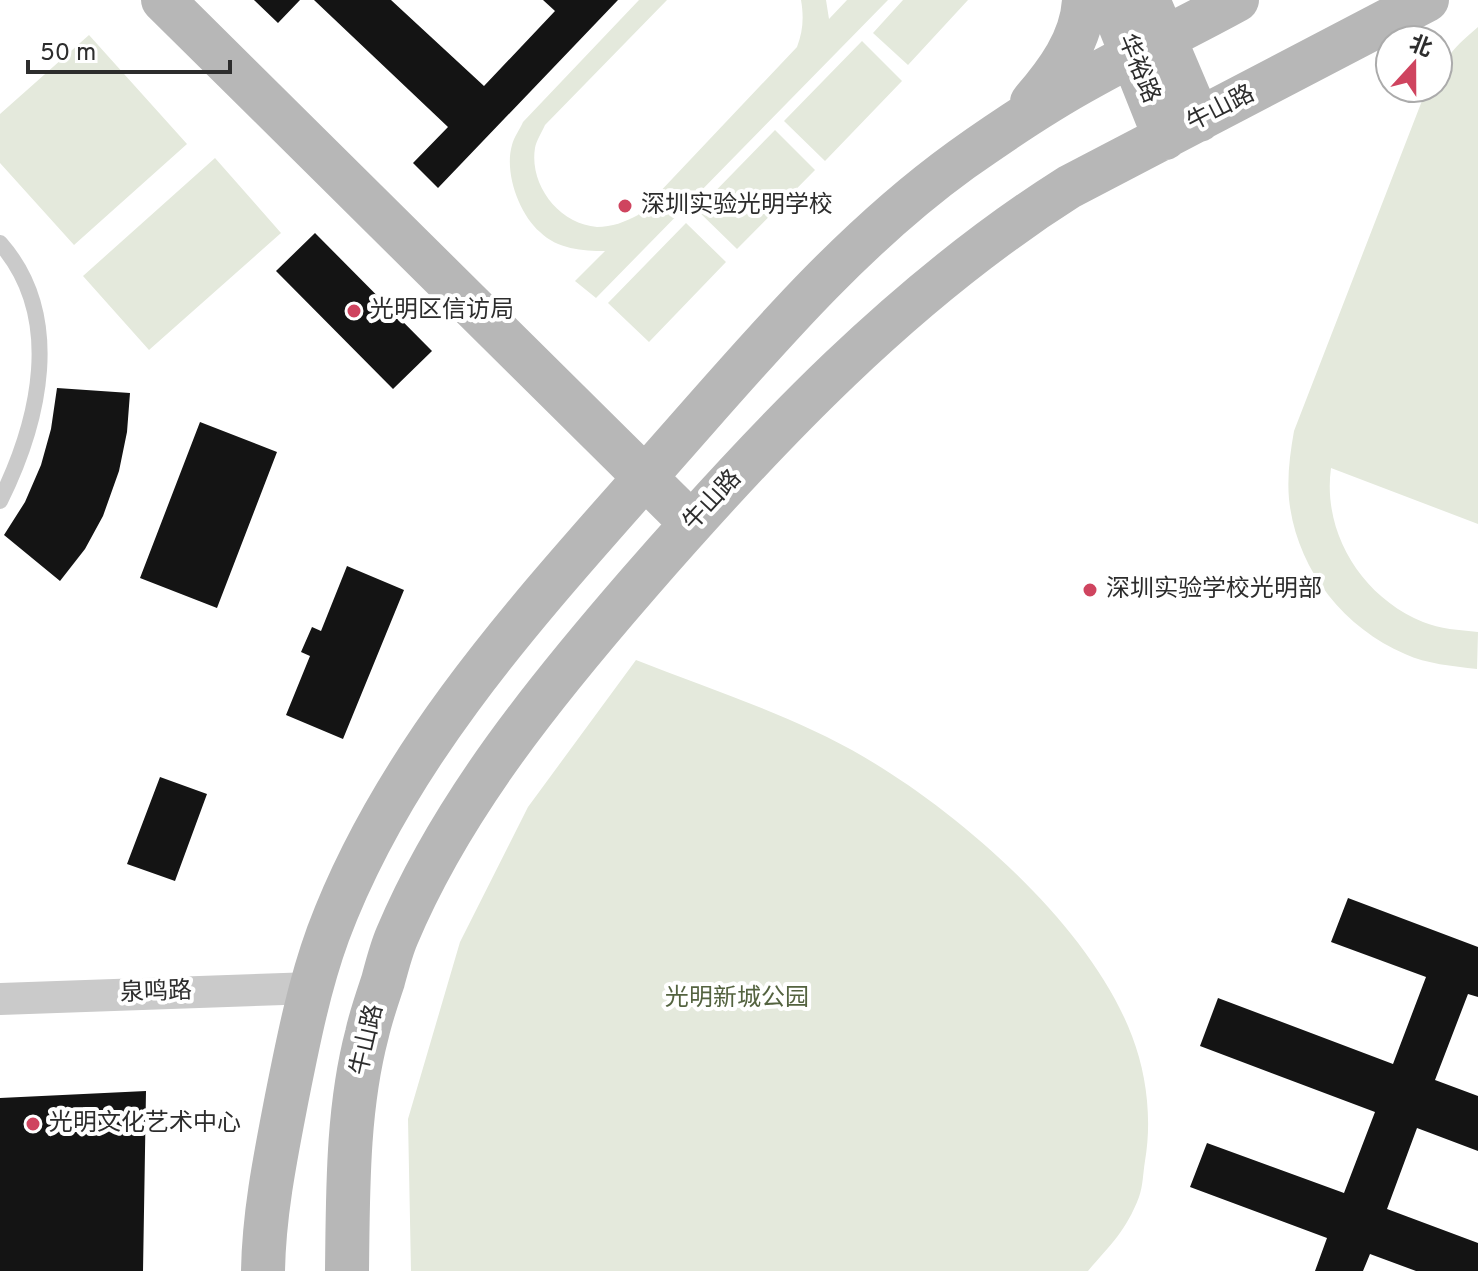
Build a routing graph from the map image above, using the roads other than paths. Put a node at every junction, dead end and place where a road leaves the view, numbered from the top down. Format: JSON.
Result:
{"nodes":[{"id":1,"x":163,"y":0,"type":"edge"},
{"id":2,"x":1084,"y":0,"type":"edge"},
{"id":3,"x":1110,"y":0,"type":"edge"},
{"id":4,"x":1148,"y":0,"type":"edge"},
{"id":5,"x":1237,"y":0,"type":"edge"},
{"id":6,"x":1427,"y":0,"type":"edge"},
{"id":7,"x":1148,"y":48,"type":"junction"},
{"id":8,"x":1182,"y":129,"type":"junction"},
{"id":9,"x":996,"y":137,"type":"junction"},
{"id":10,"x":0,"y":243,"type":"edge"},
{"id":11,"x":644,"y":478,"type":"junction"},
{"id":12,"x":0,"y":501,"type":"edge"},
{"id":13,"x":691,"y":523,"type":"junction"},
{"id":14,"x":313,"y":988,"type":"junction"},
{"id":15,"x":0,"y":999,"type":"edge"},
{"id":16,"x":263,"y":1271,"type":"edge"},
{"id":17,"x":347,"y":1271,"type":"edge"}],
"edges":[{"from":1,"to":11,"type":"street"},
{"from":2,"to":9,"type":"street"},
{"from":3,"to":7,"type":"street","name":"华裕路"},
{"from":4,"to":7,"type":"street","name":"华裕路"},
{"from":5,"to":7,"type":"street"},
{"from":6,"to":8,"type":"street","name":"牛山路"},
{"from":7,"to":8,"type":"street","name":"华裕路"},
{"from":7,"to":9,"type":"street"},
{"from":8,"to":13,"type":"street","name":"牛山路"},
{"from":9,"to":11,"type":"street"},
{"from":10,"to":12,"type":"lane"},
{"from":11,"to":13,"type":"street"},
{"from":11,"to":14,"type":"street"},
{"from":13,"to":17,"type":"street","name":"牛山路"},
{"from":14,"to":15,"type":"street","name":"泉鸣路"},
{"from":14,"to":16,"type":"street"}]}
